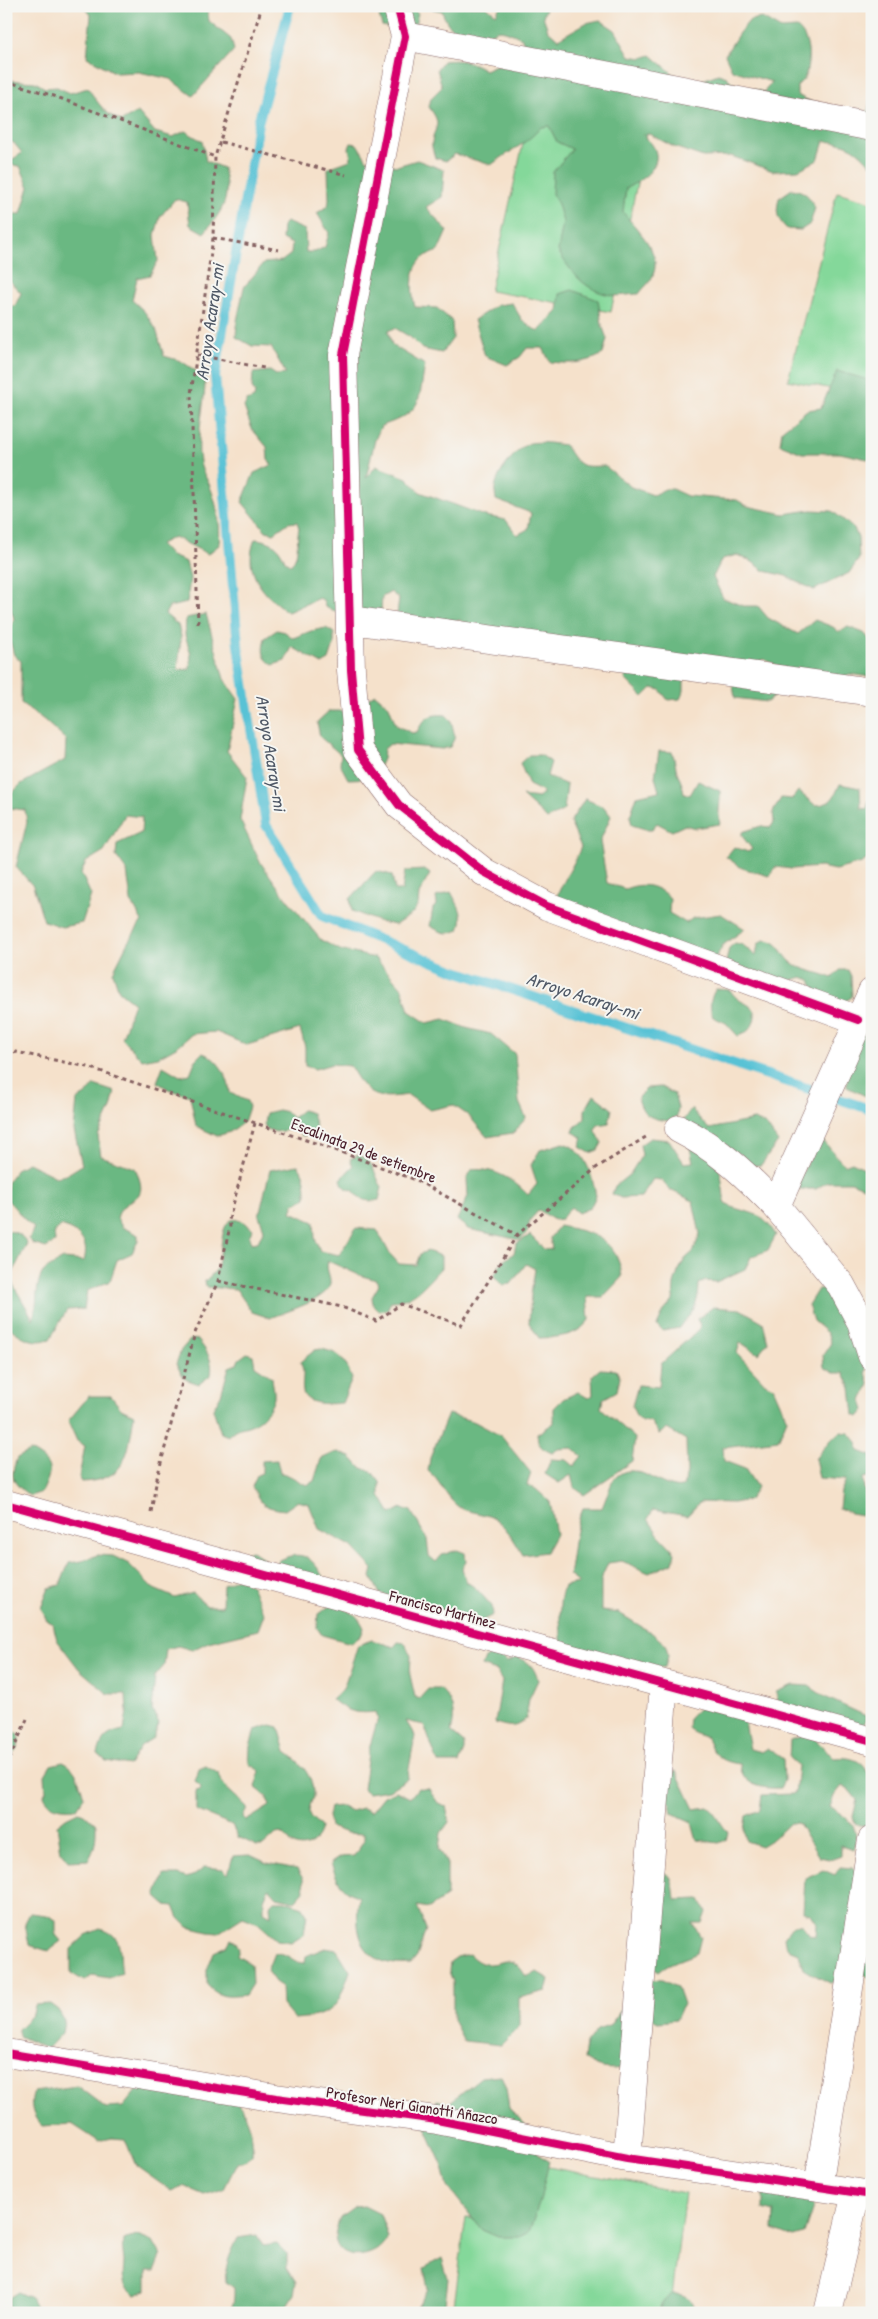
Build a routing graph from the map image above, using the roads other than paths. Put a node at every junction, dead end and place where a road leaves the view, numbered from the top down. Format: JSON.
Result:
{"nodes":[{"id":1,"x":397,"y":6,"type":"edge"},
{"id":2,"x":405,"y":36,"type":"junction"},
{"id":3,"x":872,"y":127,"type":"edge"},
{"id":4,"x":351,"y":620,"type":"junction"},
{"id":5,"x":872,"y":692,"type":"edge"},
{"id":6,"x":872,"y":992,"type":"edge"},
{"id":7,"x":858,"y":1020,"type":"junction"},
{"id":8,"x":679,"y":1129,"type":"road end"},
{"id":9,"x":776,"y":1206,"type":"junction"},
{"id":10,"x":872,"y":1356,"type":"edge"},
{"id":11,"x":6,"y":1504,"type":"edge"},
{"id":12,"x":664,"y":1684,"type":"junction"},
{"id":13,"x":872,"y":1741,"type":"edge"},
{"id":14,"x":872,"y":1840,"type":"edge"},
{"id":15,"x":6,"y":2053,"type":"edge"},
{"id":16,"x":627,"y":2158,"type":"junction"},
{"id":17,"x":818,"y":2187,"type":"junction"},
{"id":18,"x":864,"y":2194,"type":"edge"},
{"id":19,"x":828,"y":2313,"type":"edge"}],
"edges":[{"from":1,"to":2,"type":"street"},
{"from":2,"to":3,"type":"street"},
{"from":2,"to":4,"type":"street"},
{"from":4,"to":5,"type":"street"},
{"from":4,"to":7,"type":"street"},
{"from":6,"to":7,"type":"street"},
{"from":7,"to":9,"type":"street"},
{"from":8,"to":9,"type":"street"},
{"from":9,"to":10,"type":"street"},
{"from":11,"to":12,"type":"street","name":"Francisco Martinez"},
{"from":12,"to":13,"type":"street","name":"Francisco Martinez"},
{"from":12,"to":16,"type":"street"},
{"from":14,"to":17,"type":"street"},
{"from":15,"to":16,"type":"street","name":"Profesor Neri Gianotti Añazco"},
{"from":16,"to":17,"type":"street","name":"Profesor Neri Gianotti Añazco"},
{"from":17,"to":18,"type":"street","name":"Profesor Neri Gianotti Añazco"},
{"from":18,"to":19,"type":"street"}]}
